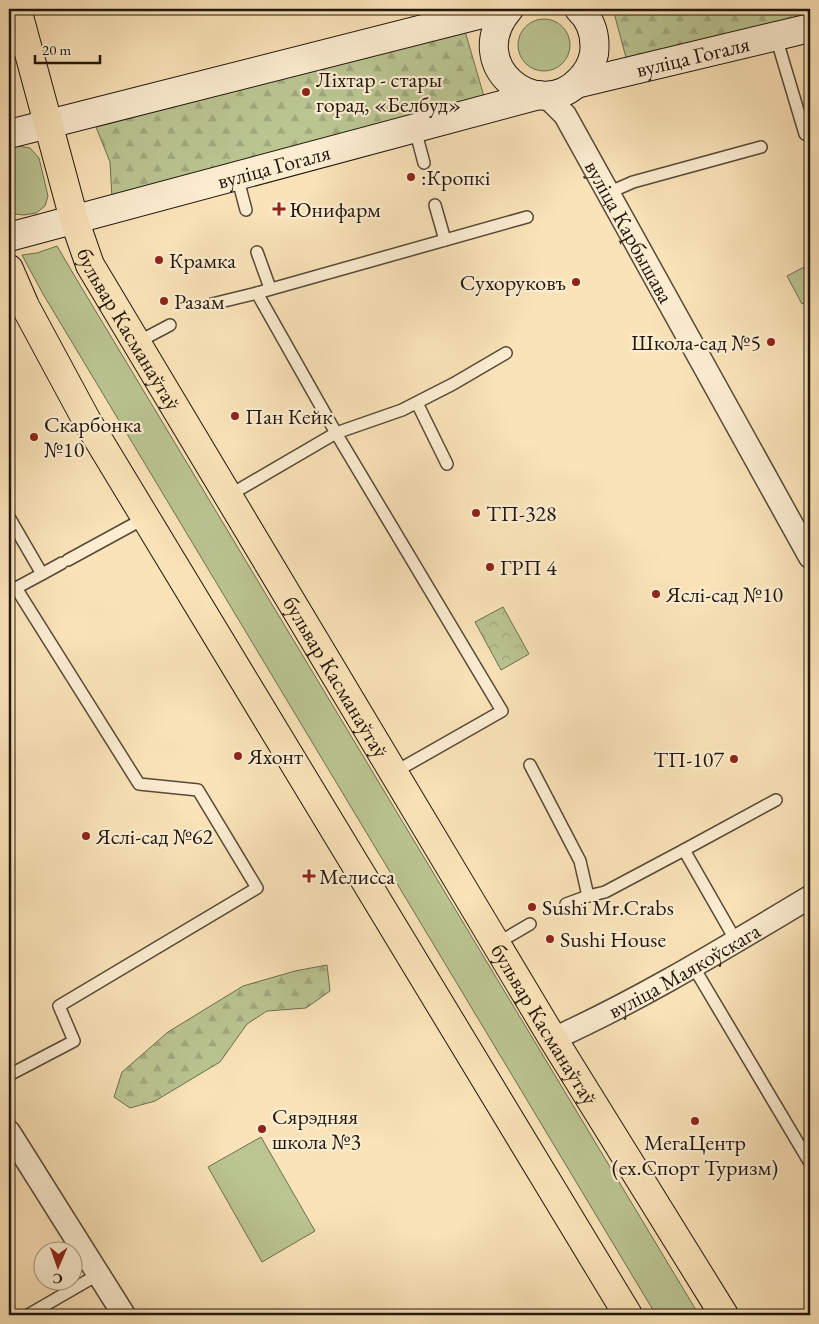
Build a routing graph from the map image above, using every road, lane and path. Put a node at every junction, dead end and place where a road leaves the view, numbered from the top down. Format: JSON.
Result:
{"nodes":[{"id":1,"x":17,"y":9,"type":"edge"},
{"id":2,"x":502,"y":9,"type":"edge"},
{"id":3,"x":509,"y":9,"type":"edge"},
{"id":4,"x":580,"y":9,"type":"edge"},
{"id":5,"x":810,"y":28,"type":"edge"},
{"id":6,"x":776,"y":37,"type":"junction"},
{"id":7,"x":558,"y":96,"type":"junction"},
{"id":8,"x":49,"y":123,"type":"junction"},
{"id":9,"x":415,"y":129,"type":"junction"},
{"id":10,"x":810,"y":133,"type":"edge"},
{"id":11,"x":9,"y":134,"type":"edge"},
{"id":12,"x":760,"y":147,"type":"dead end"},
{"id":13,"x":424,"y":163,"type":"dead end"},
{"id":14,"x":237,"y":176,"type":"junction"},
{"id":15,"x":608,"y":193,"type":"junction"},
{"id":16,"x":435,"y":205,"type":"dead end"},
{"id":17,"x":246,"y":210,"type":"dead end"},
{"id":18,"x":526,"y":217,"type":"dead end"},
{"id":19,"x":74,"y":219,"type":"junction"},
{"id":20,"x":9,"y":237,"type":"edge"},
{"id":21,"x":445,"y":240,"type":"junction"},
{"id":22,"x":257,"y":252,"type":"dead end"},
{"id":23,"x":9,"y":269,"type":"edge"},
{"id":24,"x":270,"y":288,"type":"junction"},
{"id":25,"x":257,"y":293,"type":"junction"},
{"id":26,"x":212,"y":304,"type":"dead end"},
{"id":27,"x":170,"y":325,"type":"dead end"},
{"id":28,"x":136,"y":343,"type":"junction"},
{"id":29,"x":506,"y":353,"type":"dead end"},
{"id":30,"x":417,"y":402,"type":"junction"},
{"id":31,"x":336,"y":433,"type":"junction"},
{"id":32,"x":447,"y":464,"type":"dead end"},
{"id":33,"x":228,"y":496,"type":"junction"},
{"id":34,"x":9,"y":517,"type":"edge"},
{"id":35,"x":145,"y":518,"type":"junction"},
{"id":36,"x":810,"y":557,"type":"edge"},
{"id":37,"x":42,"y":574,"type":"junction"},
{"id":38,"x":530,"y":765,"type":"dead end"},
{"id":39,"x":393,"y":773,"type":"junction"},
{"id":40,"x":776,"y":800,"type":"dead end"},
{"id":41,"x":684,"y":850,"type":"junction"},
{"id":42,"x":588,"y":896,"type":"junction"},
{"id":43,"x":810,"y":897,"type":"edge"},
{"id":44,"x":566,"y":904,"type":"dead end"},
{"id":45,"x":530,"y":924,"type":"dead end"},
{"id":46,"x":736,"y":941,"type":"junction"},
{"id":47,"x":496,"y":944,"type":"junction"},
{"id":48,"x":693,"y":966,"type":"junction"},
{"id":49,"x":553,"y":1039,"type":"junction"},
{"id":50,"x":9,"y":1075,"type":"edge"},
{"id":51,"x":9,"y":1132,"type":"edge"},
{"id":52,"x":810,"y":1163,"type":"edge"},
{"id":53,"x":98,"y":1274,"type":"junction"},
{"id":54,"x":28,"y":1315,"type":"edge"},
{"id":55,"x":124,"y":1315,"type":"edge"},
{"id":56,"x":628,"y":1315,"type":"edge"},
{"id":57,"x":724,"y":1315,"type":"edge"}],
"edges":[{"from":1,"to":8,"type":"main road","name":"бульвар Касманаўтаў"},
{"from":2,"to":8,"type":"street"},
{"from":3,"to":7,"type":"street"},
{"from":4,"to":7,"type":"street"},
{"from":5,"to":6,"type":"street","name":"вуліца Гогаля"},
{"from":6,"to":7,"type":"street","name":"вуліца Гогаля"},
{"from":6,"to":10,"type":"lane"},
{"from":7,"to":9,"type":"street","name":"вуліца Гогаля"},
{"from":7,"to":15,"type":"street","name":"вуліца Карбышава"},
{"from":8,"to":11,"type":"street"},
{"from":8,"to":19,"type":"main road","name":"бульвар Касманаўтаў"},
{"from":9,"to":13,"type":"lane"},
{"from":9,"to":14,"type":"street","name":"вуліца Гогаля"},
{"from":12,"to":15,"type":"lane"},
{"from":14,"to":17,"type":"lane"},
{"from":14,"to":19,"type":"street","name":"вуліца Гогаля"},
{"from":15,"to":36,"type":"street","name":"вуліца Карбышава"},
{"from":16,"to":21,"type":"lane"},
{"from":18,"to":21,"type":"lane"},
{"from":19,"to":20,"type":"street","name":"вуліца Гогаля"},
{"from":19,"to":28,"type":"main road","name":"бульвар Касманаўтаў"},
{"from":21,"to":24,"type":"lane"},
{"from":22,"to":24,"type":"lane"},
{"from":23,"to":35,"type":"main road"},
{"from":24,"to":25,"type":"lane"},
{"from":25,"to":26,"type":"lane"},
{"from":25,"to":31,"type":"lane"},
{"from":27,"to":28,"type":"lane"},
{"from":28,"to":33,"type":"main road","name":"бульвар Касманаўтаў"},
{"from":29,"to":30,"type":"lane"},
{"from":30,"to":31,"type":"lane"},
{"from":30,"to":32,"type":"lane"},
{"from":31,"to":33,"type":"lane"},
{"from":31,"to":39,"type":"lane"},
{"from":33,"to":39,"type":"main road","name":"бульвар Касманаўтаў"},
{"from":34,"to":37,"type":"lane"},
{"from":35,"to":37,"type":"lane"},
{"from":35,"to":56,"type":"main road"},
{"from":37,"to":50,"type":"lane"},
{"from":38,"to":42,"type":"lane"},
{"from":39,"to":47,"type":"main road","name":"бульвар Касманаўтаў"},
{"from":40,"to":41,"type":"lane"},
{"from":41,"to":42,"type":"lane"},
{"from":41,"to":46,"type":"lane"},
{"from":42,"to":44,"type":"lane"},
{"from":43,"to":46,"type":"street","name":"вуліца Маякоўскага"},
{"from":45,"to":47,"type":"lane"},
{"from":46,"to":48,"type":"street","name":"вуліца Маякоўскага"},
{"from":47,"to":49,"type":"main road","name":"бульвар Касманаўтаў"},
{"from":48,"to":49,"type":"street","name":"вуліца Маякоўскага"},
{"from":48,"to":52,"type":"lane"},
{"from":49,"to":57,"type":"main road","name":"бульвар Касманаўтаў"},
{"from":51,"to":53,"type":"street"},
{"from":53,"to":54,"type":"lane"},
{"from":53,"to":55,"type":"street"}]}
